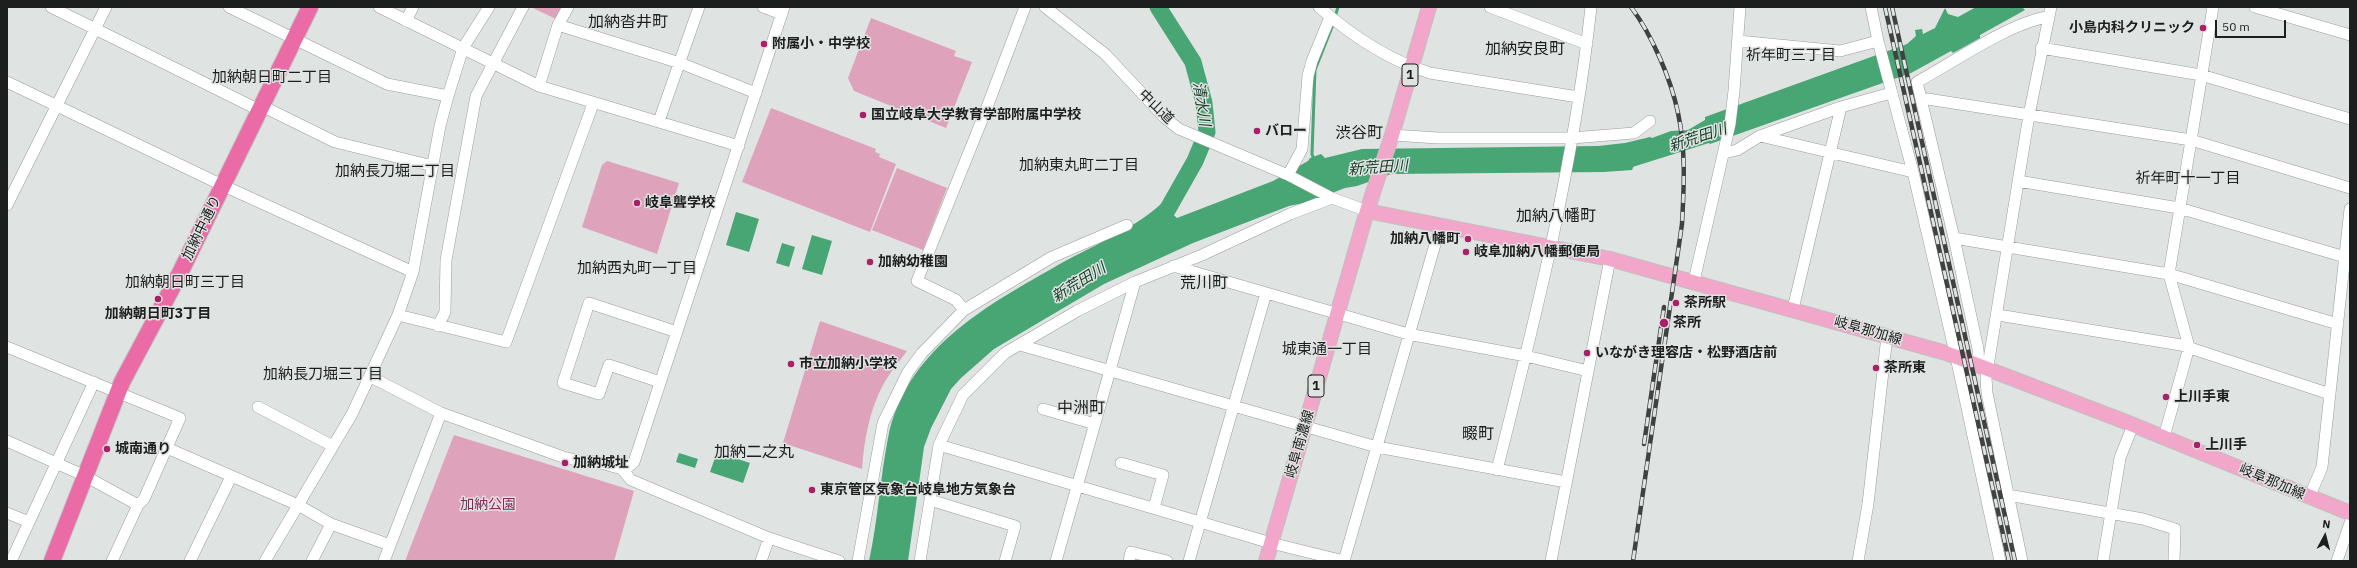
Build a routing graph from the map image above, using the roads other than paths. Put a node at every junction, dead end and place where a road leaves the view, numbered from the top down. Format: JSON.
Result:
{"nodes":[{"id":1,"x":51,"y":7,"type":"edge"},
{"id":2,"x":106,"y":7,"type":"edge"},
{"id":3,"x":229,"y":7,"type":"edge"},
{"id":4,"x":310,"y":7,"type":"edge"},
{"id":5,"x":379,"y":7,"type":"edge"},
{"id":6,"x":413,"y":7,"type":"edge"},
{"id":7,"x":489,"y":7,"type":"edge"},
{"id":8,"x":523,"y":7,"type":"edge"},
{"id":9,"x":568,"y":7,"type":"edge"},
{"id":10,"x":699,"y":7,"type":"edge"},
{"id":11,"x":763,"y":7,"type":"edge"},
{"id":12,"x":1025,"y":7,"type":"edge"},
{"id":13,"x":1045,"y":7,"type":"edge"},
{"id":14,"x":1319,"y":7,"type":"edge"},
{"id":15,"x":1421,"y":7,"type":"edge"},
{"id":16,"x":1429,"y":7,"type":"edge"},
{"id":17,"x":1490,"y":7,"type":"edge"},
{"id":18,"x":1591,"y":7,"type":"edge"},
{"id":19,"x":1740,"y":7,"type":"edge"},
{"id":20,"x":1872,"y":7,"type":"edge"},
{"id":21,"x":2213,"y":7,"type":"edge"},
{"id":22,"x":2255,"y":7,"type":"edge"},
{"id":23,"x":783,"y":10,"type":"edge"},
{"id":24,"x":2049,"y":12,"type":"edge"},
{"id":25,"x":1334,"y":20,"type":"junction"},
{"id":26,"x":406,"y":21,"type":"junction"},
{"id":27,"x":558,"y":25,"type":"junction"},
{"id":28,"x":95,"y":29,"type":"junction"},
{"id":29,"x":2350,"y":35,"type":"edge"},
{"id":30,"x":294,"y":39,"type":"junction"},
{"id":31,"x":1738,"y":41,"type":"junction"},
{"id":32,"x":1878,"y":42,"type":"junction"},
{"id":33,"x":1587,"y":44,"type":"junction"},
{"id":34,"x":463,"y":48,"type":"junction"},
{"id":35,"x":2041,"y":48,"type":"junction"},
{"id":36,"x":492,"y":63,"type":"junction"},
{"id":37,"x":680,"y":63,"type":"junction"},
{"id":38,"x":1408,"y":66,"type":"junction"},
{"id":39,"x":2201,"y":75,"type":"junction"},
{"id":40,"x":7,"y":82,"type":"edge"},
{"id":41,"x":539,"y":86,"type":"junction"},
{"id":42,"x":1890,"y":90,"type":"junction"},
{"id":43,"x":756,"y":93,"type":"junction"},
{"id":44,"x":448,"y":96,"type":"junction"},
{"id":45,"x":1578,"y":97,"type":"junction"},
{"id":46,"x":1921,"y":98,"type":"junction"},
{"id":47,"x":593,"y":104,"type":"junction"},
{"id":48,"x":57,"y":106,"type":"junction"},
{"id":49,"x":1841,"y":107,"type":"junction"},
{"id":50,"x":261,"y":108,"type":"junction"},
{"id":51,"x":2029,"y":115,"type":"junction"},
{"id":52,"x":2350,"y":120,"type":"edge"},
{"id":53,"x":659,"y":121,"type":"junction"},
{"id":54,"x":1650,"y":121,"type":"dead end"},
{"id":55,"x":1760,"y":136,"type":"junction"},
{"id":56,"x":1388,"y":140,"type":"junction"},
{"id":57,"x":1572,"y":140,"type":"junction"},
{"id":58,"x":2191,"y":140,"type":"junction"},
{"id":59,"x":739,"y":146,"type":"junction"},
{"id":60,"x":1724,"y":150,"type":"junction"},
{"id":61,"x":1831,"y":153,"type":"junction"},
{"id":62,"x":433,"y":166,"type":"junction"},
{"id":63,"x":1913,"y":172,"type":"junction"},
{"id":64,"x":1288,"y":175,"type":"junction"},
{"id":65,"x":2018,"y":181,"type":"junction"},
{"id":66,"x":222,"y":185,"type":"junction"},
{"id":67,"x":2350,"y":188,"type":"edge"},
{"id":68,"x":1332,"y":198,"type":"junction"},
{"id":69,"x":7,"y":205,"type":"edge"},
{"id":70,"x":2179,"y":208,"type":"junction"},
{"id":71,"x":2350,"y":209,"type":"edge"},
{"id":72,"x":1366,"y":211,"type":"junction"},
{"id":73,"x":1127,"y":225,"type":"dead end"},
{"id":74,"x":1440,"y":227,"type":"junction"},
{"id":75,"x":1954,"y":238,"type":"junction"},
{"id":76,"x":2009,"y":247,"type":"junction"},
{"id":77,"x":1552,"y":248,"type":"junction"},
{"id":78,"x":2345,"y":257,"type":"junction"},
{"id":79,"x":1610,"y":259,"type":"junction"},
{"id":80,"x":1173,"y":266,"type":"junction"},
{"id":81,"x":413,"y":272,"type":"junction"},
{"id":82,"x":2169,"y":274,"type":"junction"},
{"id":83,"x":1694,"y":281,"type":"junction"},
{"id":84,"x":1135,"y":282,"type":"junction"},
{"id":85,"x":1266,"y":293,"type":"junction"},
{"id":86,"x":1793,"y":309,"type":"junction"},
{"id":87,"x":964,"y":310,"type":"junction"},
{"id":88,"x":1337,"y":314,"type":"junction"},
{"id":89,"x":398,"y":315,"type":"junction"},
{"id":90,"x":1998,"y":315,"type":"junction"},
{"id":91,"x":2338,"y":324,"type":"junction"},
{"id":92,"x":438,"y":326,"type":"junction"},
{"id":93,"x":677,"y":332,"type":"junction"},
{"id":94,"x":1408,"y":334,"type":"junction"},
{"id":95,"x":1887,"y":336,"type":"junction"},
{"id":96,"x":1020,"y":345,"type":"junction"},
{"id":97,"x":7,"y":347,"type":"edge"},
{"id":98,"x":2189,"y":347,"type":"junction"},
{"id":99,"x":1526,"y":356,"type":"junction"},
{"id":100,"x":1956,"y":357,"type":"junction"},
{"id":101,"x":1983,"y":366,"type":"junction"},
{"id":102,"x":1110,"y":370,"type":"junction"},
{"id":103,"x":1588,"y":371,"type":"junction"},
{"id":104,"x":371,"y":377,"type":"junction"},
{"id":105,"x":94,"y":382,"type":"junction"},
{"id":106,"x":660,"y":382,"type":"junction"},
{"id":107,"x":118,"y":392,"type":"junction"},
{"id":108,"x":2330,"y":394,"type":"junction"},
{"id":109,"x":1233,"y":405,"type":"junction"},
{"id":110,"x":258,"y":407,"type":"dead end"},
{"id":111,"x":1043,"y":409,"type":"dead end"},
{"id":112,"x":441,"y":413,"type":"junction"},
{"id":113,"x":1095,"y":424,"type":"junction"},
{"id":114,"x":2133,"y":425,"type":"junction"},
{"id":115,"x":1305,"y":426,"type":"junction"},
{"id":116,"x":2164,"y":438,"type":"junction"},
{"id":117,"x":7,"y":441,"type":"edge"},
{"id":118,"x":939,"y":445,"type":"junction"},
{"id":119,"x":333,"y":446,"type":"junction"},
{"id":120,"x":1377,"y":447,"type":"junction"},
{"id":121,"x":167,"y":448,"type":"junction"},
{"id":122,"x":58,"y":463,"type":"junction"},
{"id":123,"x":1121,"y":463,"type":"dead end"},
{"id":124,"x":622,"y":469,"type":"junction"},
{"id":125,"x":1496,"y":470,"type":"junction"},
{"id":126,"x":85,"y":476,"type":"junction"},
{"id":127,"x":231,"y":476,"type":"junction"},
{"id":128,"x":1566,"y":482,"type":"junction"},
{"id":129,"x":1078,"y":486,"type":"junction"},
{"id":130,"x":2008,"y":496,"type":"junction"},
{"id":131,"x":2309,"y":498,"type":"junction"},
{"id":132,"x":930,"y":500,"type":"junction"},
{"id":133,"x":138,"y":505,"type":"junction"},
{"id":134,"x":298,"y":505,"type":"junction"},
{"id":135,"x":1154,"y":508,"type":"junction"},
{"id":136,"x":7,"y":513,"type":"edge"},
{"id":137,"x":2111,"y":513,"type":"junction"},
{"id":138,"x":2350,"y":514,"type":"edge"},
{"id":139,"x":1200,"y":521,"type":"junction"},
{"id":140,"x":29,"y":522,"type":"junction"},
{"id":141,"x":2350,"y":523,"type":"edge"},
{"id":142,"x":332,"y":524,"type":"junction"},
{"id":143,"x":769,"y":538,"type":"junction"},
{"id":144,"x":1272,"y":543,"type":"junction"},
{"id":145,"x":390,"y":545,"type":"junction"},
{"id":146,"x":11,"y":561,"type":"edge"},
{"id":147,"x":52,"y":561,"type":"edge"},
{"id":148,"x":112,"y":561,"type":"edge"},
{"id":149,"x":190,"y":561,"type":"edge"},
{"id":150,"x":265,"y":561,"type":"edge"},
{"id":151,"x":312,"y":561,"type":"edge"},
{"id":152,"x":384,"y":561,"type":"edge"},
{"id":153,"x":761,"y":561,"type":"edge"},
{"id":154,"x":839,"y":561,"type":"edge"},
{"id":155,"x":858,"y":561,"type":"edge"},
{"id":156,"x":920,"y":561,"type":"edge"},
{"id":157,"x":1005,"y":561,"type":"edge"},
{"id":158,"x":1056,"y":561,"type":"edge"},
{"id":159,"x":1129,"y":561,"type":"edge"},
{"id":160,"x":1167,"y":561,"type":"edge"},
{"id":161,"x":1189,"y":561,"type":"edge"},
{"id":162,"x":1266,"y":561,"type":"edge"},
{"id":163,"x":1344,"y":561,"type":"edge"},
{"id":164,"x":1551,"y":561,"type":"edge"},
{"id":165,"x":1858,"y":561,"type":"edge"},
{"id":166,"x":2000,"y":561,"type":"edge"},
{"id":167,"x":2022,"y":561,"type":"edge"},
{"id":168,"x":2103,"y":561,"type":"edge"},
{"id":169,"x":2174,"y":561,"type":"edge"},
{"id":170,"x":2337,"y":561,"type":"edge"}],
"edges":[{"from":1,"to":28,"type":"street"},
{"from":2,"to":28,"type":"street"},
{"from":3,"to":30,"type":"street"},
{"from":4,"to":30,"type":"highway","name":"加納中通り"},
{"from":5,"to":26,"type":"street"},
{"from":6,"to":26,"type":"street"},
{"from":7,"to":34,"type":"street"},
{"from":8,"to":36,"type":"street"},
{"from":9,"to":27,"type":"street"},
{"from":10,"to":37,"type":"street"},
{"from":11,"to":23,"type":"street"},
{"from":12,"to":87,"type":"street"},
{"from":13,"to":64,"type":"street","name":"中山道"},
{"from":14,"to":25,"type":"street"},
{"from":15,"to":38,"type":"main road","name":"岐阜南濃線","number":"1"},
{"from":16,"to":38,"type":"main road","name":"岐阜南濃線","number":"1"},
{"from":17,"to":33,"type":"street"},
{"from":18,"to":33,"type":"street"},
{"from":19,"to":31,"type":"street"},
{"from":20,"to":32,"type":"street"},
{"from":21,"to":39,"type":"street"},
{"from":22,"to":29,"type":"street"},
{"from":23,"to":43,"type":"street"},
{"from":24,"to":35,"type":"street"},
{"from":24,"to":46,"type":"street"},
{"from":25,"to":38,"type":"street"},
{"from":25,"to":64,"type":"street"},
{"from":26,"to":34,"type":"street"},
{"from":27,"to":37,"type":"street"},
{"from":27,"to":41,"type":"street"},
{"from":28,"to":48,"type":"street"},
{"from":28,"to":50,"type":"street"},
{"from":30,"to":44,"type":"street"},
{"from":30,"to":50,"type":"highway","name":"加納中通り"},
{"from":31,"to":32,"type":"street"},
{"from":31,"to":60,"type":"street"},
{"from":32,"to":42,"type":"street"},
{"from":33,"to":45,"type":"street"},
{"from":34,"to":36,"type":"street"},
{"from":34,"to":44,"type":"street"},
{"from":35,"to":39,"type":"street"},
{"from":35,"to":51,"type":"street"},
{"from":36,"to":41,"type":"street"},
{"from":36,"to":92,"type":"street"},
{"from":37,"to":43,"type":"street"},
{"from":37,"to":53,"type":"street"},
{"from":38,"to":45,"type":"street"},
{"from":38,"to":56,"type":"main road","name":"岐阜南濃線","number":"1"},
{"from":39,"to":52,"type":"street"},
{"from":39,"to":58,"type":"street"},
{"from":40,"to":48,"type":"street"},
{"from":41,"to":47,"type":"street"},
{"from":42,"to":49,"type":"street"},
{"from":42,"to":63,"type":"street"},
{"from":43,"to":59,"type":"street"},
{"from":44,"to":62,"type":"street"},
{"from":45,"to":57,"type":"street"},
{"from":46,"to":51,"type":"street"},
{"from":46,"to":75,"type":"street"},
{"from":47,"to":53,"type":"street"},
{"from":47,"to":92,"type":"street"},
{"from":48,"to":66,"type":"street"},
{"from":48,"to":69,"type":"street"},
{"from":49,"to":55,"type":"street"},
{"from":49,"to":61,"type":"street"},
{"from":50,"to":62,"type":"street"},
{"from":50,"to":66,"type":"highway","name":"加納中通り"},
{"from":51,"to":58,"type":"street"},
{"from":51,"to":65,"type":"street"},
{"from":53,"to":59,"type":"street"},
{"from":54,"to":57,"type":"street"},
{"from":55,"to":60,"type":"street"},
{"from":55,"to":61,"type":"street"},
{"from":56,"to":57,"type":"street"},
{"from":56,"to":72,"type":"main road","name":"岐阜南濃線","number":"1"},
{"from":57,"to":77,"type":"street"},
{"from":58,"to":67,"type":"street"},
{"from":58,"to":70,"type":"street"},
{"from":59,"to":93,"type":"street"},
{"from":60,"to":83,"type":"street"},
{"from":61,"to":63,"type":"street"},
{"from":61,"to":86,"type":"street"},
{"from":62,"to":81,"type":"street"},
{"from":63,"to":100,"type":"street"},
{"from":64,"to":68,"type":"street","name":"中山道"},
{"from":65,"to":70,"type":"street"},
{"from":65,"to":76,"type":"street"},
{"from":66,"to":81,"type":"street"},
{"from":66,"to":107,"type":"highway","name":"加納中通り"},
{"from":68,"to":72,"type":"street","name":"中山道"},
{"from":68,"to":80,"type":"street"},
{"from":70,"to":78,"type":"street"},
{"from":70,"to":82,"type":"street"},
{"from":71,"to":78,"type":"street"},
{"from":72,"to":74,"type":"main road","name":"岐阜那加線"},
{"from":72,"to":88,"type":"main road","name":"岐阜南濃線","number":"1"},
{"from":73,"to":87,"type":"street"},
{"from":74,"to":77,"type":"main road","name":"岐阜那加線"},
{"from":74,"to":94,"type":"street"},
{"from":75,"to":76,"type":"street"},
{"from":75,"to":101,"type":"street"},
{"from":76,"to":82,"type":"street"},
{"from":76,"to":90,"type":"street"},
{"from":77,"to":79,"type":"main road","name":"岐阜那加線"},
{"from":77,"to":99,"type":"street"},
{"from":78,"to":91,"type":"street"},
{"from":79,"to":83,"type":"main road","name":"岐阜那加線"},
{"from":79,"to":103,"type":"street"},
{"from":80,"to":84,"type":"street"},
{"from":80,"to":85,"type":"street"},
{"from":81,"to":89,"type":"street"},
{"from":82,"to":91,"type":"street"},
{"from":82,"to":98,"type":"street"},
{"from":83,"to":86,"type":"main road","name":"岐阜那加線"},
{"from":84,"to":96,"type":"street"},
{"from":84,"to":102,"type":"street"},
{"from":85,"to":88,"type":"street"},
{"from":85,"to":109,"type":"street"},
{"from":86,"to":95,"type":"main road","name":"岐阜那加線"},
{"from":87,"to":155,"type":"street"},
{"from":88,"to":94,"type":"street"},
{"from":88,"to":115,"type":"main road","name":"岐阜南濃線","number":"1"},
{"from":89,"to":92,"type":"street"},
{"from":89,"to":104,"type":"street"},
{"from":90,"to":98,"type":"street"},
{"from":90,"to":101,"type":"street"},
{"from":91,"to":108,"type":"street"},
{"from":93,"to":106,"type":"street"},
{"from":93,"to":106,"type":"street"},
{"from":94,"to":99,"type":"street"},
{"from":94,"to":120,"type":"street"},
{"from":95,"to":100,"type":"main road","name":"岐阜那加線"},
{"from":95,"to":165,"type":"street"},
{"from":96,"to":102,"type":"street"},
{"from":96,"to":118,"type":"street"},
{"from":97,"to":105,"type":"street"},
{"from":98,"to":108,"type":"street"},
{"from":98,"to":116,"type":"street"},
{"from":99,"to":103,"type":"street"},
{"from":99,"to":125,"type":"street"},
{"from":100,"to":101,"type":"main road","name":"岐阜那加線"},
{"from":100,"to":166,"type":"street"},
{"from":101,"to":114,"type":"main road","name":"岐阜那加線"},
{"from":101,"to":130,"type":"street"},
{"from":102,"to":109,"type":"street"},
{"from":102,"to":113,"type":"street"},
{"from":103,"to":128,"type":"street"},
{"from":104,"to":112,"type":"street"},
{"from":104,"to":119,"type":"street"},
{"from":105,"to":107,"type":"street"},
{"from":105,"to":122,"type":"street"},
{"from":106,"to":124,"type":"street"},
{"from":107,"to":121,"type":"street"},
{"from":107,"to":126,"type":"highway","name":"加納中通り"},
{"from":108,"to":131,"type":"street"},
{"from":109,"to":115,"type":"street"},
{"from":109,"to":139,"type":"street"},
{"from":110,"to":119,"type":"street"},
{"from":111,"to":113,"type":"street"},
{"from":112,"to":124,"type":"street"},
{"from":112,"to":145,"type":"street"},
{"from":113,"to":129,"type":"street"},
{"from":114,"to":116,"type":"main road","name":"岐阜那加線"},
{"from":114,"to":137,"type":"street"},
{"from":115,"to":120,"type":"street"},
{"from":115,"to":144,"type":"main road","name":"岐阜南濃線","number":"1"},
{"from":116,"to":131,"type":"main road","name":"岐阜那加線"},
{"from":117,"to":122,"type":"street"},
{"from":118,"to":129,"type":"street"},
{"from":118,"to":132,"type":"street"},
{"from":119,"to":134,"type":"street"},
{"from":120,"to":125,"type":"street"},
{"from":120,"to":163,"type":"street"},
{"from":121,"to":127,"type":"street"},
{"from":121,"to":133,"type":"street"},
{"from":122,"to":126,"type":"street"},
{"from":122,"to":140,"type":"street"},
{"from":123,"to":135,"type":"street"},
{"from":124,"to":143,"type":"street"},
{"from":125,"to":128,"type":"street"},
{"from":126,"to":133,"type":"street"},
{"from":126,"to":147,"type":"highway","name":"加納中通り"},
{"from":127,"to":134,"type":"street"},
{"from":127,"to":149,"type":"street"},
{"from":128,"to":164,"type":"street"},
{"from":129,"to":135,"type":"street"},
{"from":129,"to":158,"type":"street"},
{"from":130,"to":137,"type":"street"},
{"from":130,"to":167,"type":"street"},
{"from":131,"to":138,"type":"main road","name":"岐阜那加線"},
{"from":132,"to":156,"type":"street"},
{"from":132,"to":157,"type":"street"},
{"from":133,"to":148,"type":"street"},
{"from":134,"to":142,"type":"street"},
{"from":134,"to":150,"type":"street"},
{"from":135,"to":139,"type":"street"},
{"from":136,"to":140,"type":"street"},
{"from":137,"to":168,"type":"street"},
{"from":137,"to":169,"type":"street"},
{"from":139,"to":144,"type":"street"},
{"from":139,"to":161,"type":"street"},
{"from":140,"to":146,"type":"street"},
{"from":141,"to":170,"type":"street"},
{"from":142,"to":145,"type":"street"},
{"from":142,"to":151,"type":"street"},
{"from":143,"to":153,"type":"street"},
{"from":143,"to":154,"type":"street"},
{"from":144,"to":162,"type":"main road","name":"岐阜南濃線","number":"1"},
{"from":144,"to":163,"type":"street"},
{"from":145,"to":152,"type":"street"},
{"from":159,"to":160,"type":"street"}]}
